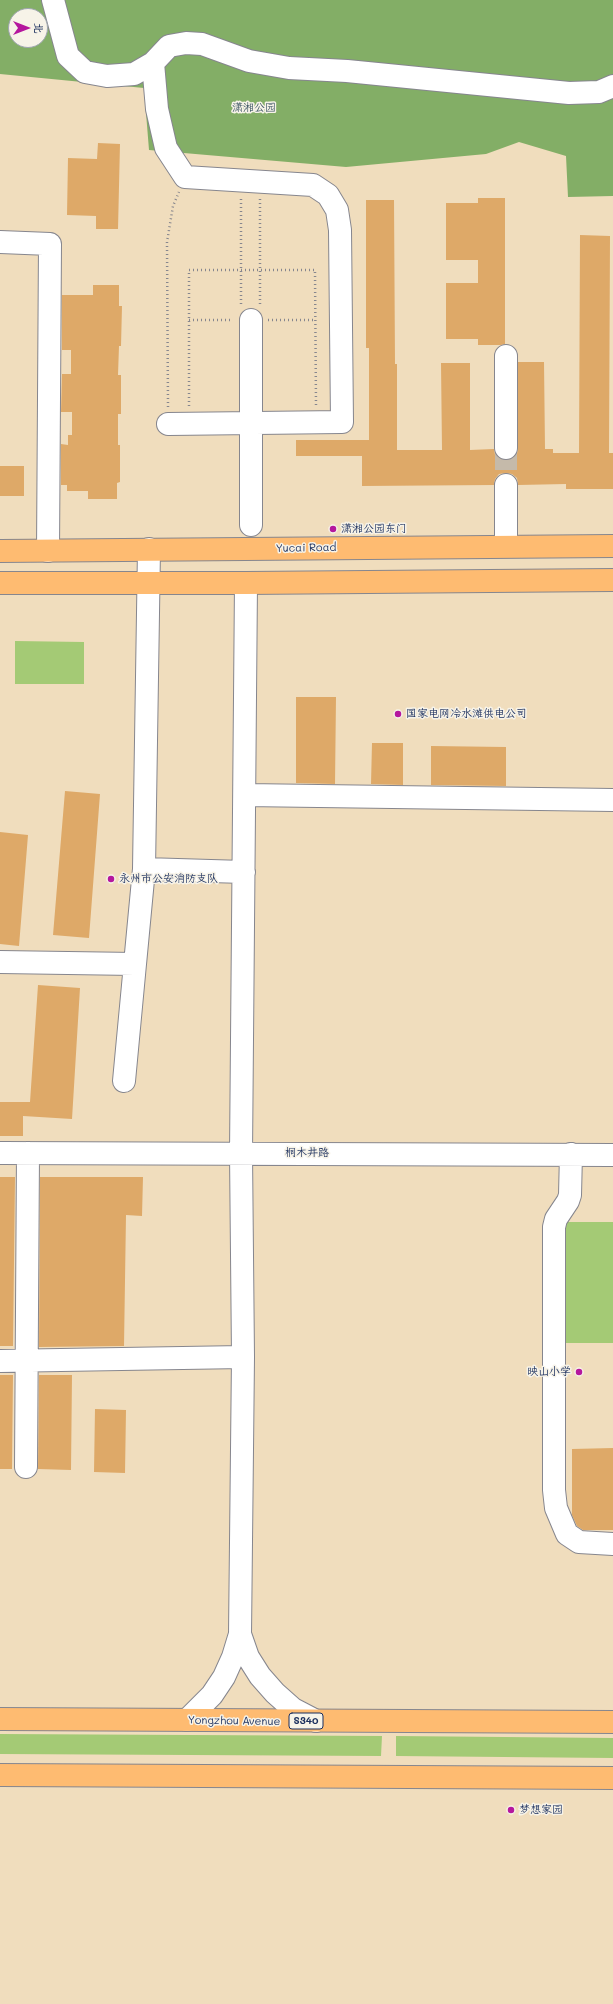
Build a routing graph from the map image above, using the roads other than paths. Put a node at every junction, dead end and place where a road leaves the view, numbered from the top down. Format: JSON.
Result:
{"nodes":[{"id":1,"x":53,"y":0,"type":"edge"},
{"id":2,"x":153,"y":63,"type":"junction"},
{"id":3,"x":613,"y":86,"type":"edge"},
{"id":4,"x":0,"y":242,"type":"edge"},
{"id":5,"x":251,"y":312,"type":"road end"},
{"id":6,"x":506,"y":356,"type":"dead end"},
{"id":7,"x":251,"y":423,"type":"junction"},
{"id":8,"x":168,"y":424,"type":"road end"},
{"id":9,"x":506,"y":448,"type":"tunnel mouth"},
{"id":10,"x":506,"y":485,"type":"tunnel mouth"},
{"id":11,"x":251,"y":525,"type":"dead end"},
{"id":12,"x":506,"y":546,"type":"junction"},
{"id":13,"x":613,"y":546,"type":"edge"},
{"id":14,"x":149,"y":549,"type":"junction"},
{"id":15,"x":0,"y":551,"type":"edge"},
{"id":16,"x":48,"y":551,"type":"junction"},
{"id":17,"x":613,"y":580,"type":"edge"},
{"id":18,"x":0,"y":583,"type":"edge"},
{"id":19,"x":148,"y":583,"type":"junction"},
{"id":20,"x":246,"y":583,"type":"junction"},
{"id":21,"x":245,"y":795,"type":"junction"},
{"id":22,"x":613,"y":800,"type":"edge"},
{"id":23,"x":144,"y":869,"type":"junction"},
{"id":24,"x":244,"y":872,"type":"junction"},
{"id":25,"x":0,"y":962,"type":"edge"},
{"id":26,"x":135,"y":964,"type":"junction"},
{"id":27,"x":124,"y":1081,"type":"dead end"},
{"id":28,"x":0,"y":1153,"type":"edge"},
{"id":29,"x":28,"y":1153,"type":"junction"},
{"id":30,"x":241,"y":1153,"type":"junction"},
{"id":31,"x":571,"y":1154,"type":"junction"},
{"id":32,"x":613,"y":1154,"type":"edge"},
{"id":33,"x":243,"y":1357,"type":"junction"},
{"id":34,"x":0,"y":1361,"type":"edge"},
{"id":35,"x":27,"y":1361,"type":"junction"},
{"id":36,"x":26,"y":1467,"type":"dead end"},
{"id":37,"x":613,"y":1544,"type":"edge"},
{"id":38,"x":240,"y":1634,"type":"junction"},
{"id":39,"x":0,"y":1719,"type":"edge"},
{"id":40,"x":187,"y":1720,"type":"junction"},
{"id":41,"x":316,"y":1722,"type":"junction"},
{"id":42,"x":613,"y":1722,"type":"edge"},
{"id":43,"x":0,"y":1775,"type":"edge"},
{"id":44,"x":613,"y":1778,"type":"edge"}],
"edges":[{"from":1,"to":2,"type":"street"},
{"from":2,"to":3,"type":"street"},
{"from":2,"to":7,"type":"street"},
{"from":4,"to":16,"type":"street"},
{"from":5,"to":7,"type":"street"},
{"from":6,"to":9,"type":"street"},
{"from":7,"to":8,"type":"street"},
{"from":7,"to":11,"type":"street"},
{"from":10,"to":12,"type":"street"},
{"from":12,"to":13,"type":"main road","name":"Yucai Road"},
{"from":12,"to":14,"type":"main road","name":"Yucai Road"},
{"from":14,"to":16,"type":"main road","name":"Yucai Road"},
{"from":14,"to":19,"type":"street"},
{"from":15,"to":16,"type":"main road","name":"Yucai Road"},
{"from":17,"to":20,"type":"main road"},
{"from":18,"to":19,"type":"main road"},
{"from":19,"to":20,"type":"main road"},
{"from":19,"to":23,"type":"street"},
{"from":20,"to":21,"type":"street"},
{"from":21,"to":22,"type":"street"},
{"from":21,"to":24,"type":"street"},
{"from":23,"to":24,"type":"street"},
{"from":23,"to":26,"type":"street"},
{"from":24,"to":30,"type":"street"},
{"from":25,"to":26,"type":"street"},
{"from":26,"to":27,"type":"street"},
{"from":28,"to":29,"type":"street","name":"桐木井路"},
{"from":29,"to":30,"type":"street","name":"桐木井路"},
{"from":29,"to":35,"type":"street"},
{"from":30,"to":31,"type":"street","name":"桐木井路"},
{"from":30,"to":33,"type":"street"},
{"from":31,"to":32,"type":"street","name":"桐木井路"},
{"from":31,"to":37,"type":"street"},
{"from":33,"to":35,"type":"street"},
{"from":33,"to":38,"type":"street"},
{"from":34,"to":35,"type":"street"},
{"from":35,"to":36,"type":"street"},
{"from":38,"to":40,"type":"street"},
{"from":38,"to":41,"type":"street"},
{"from":39,"to":40,"type":"main road","name":"Yongzhou Avenue","number":"S340"},
{"from":40,"to":41,"type":"main road","name":"Yongzhou Avenue","number":"S340"},
{"from":41,"to":42,"type":"main road","name":"Yongzhou Avenue","number":"S340"},
{"from":43,"to":44,"type":"main road"}]}
